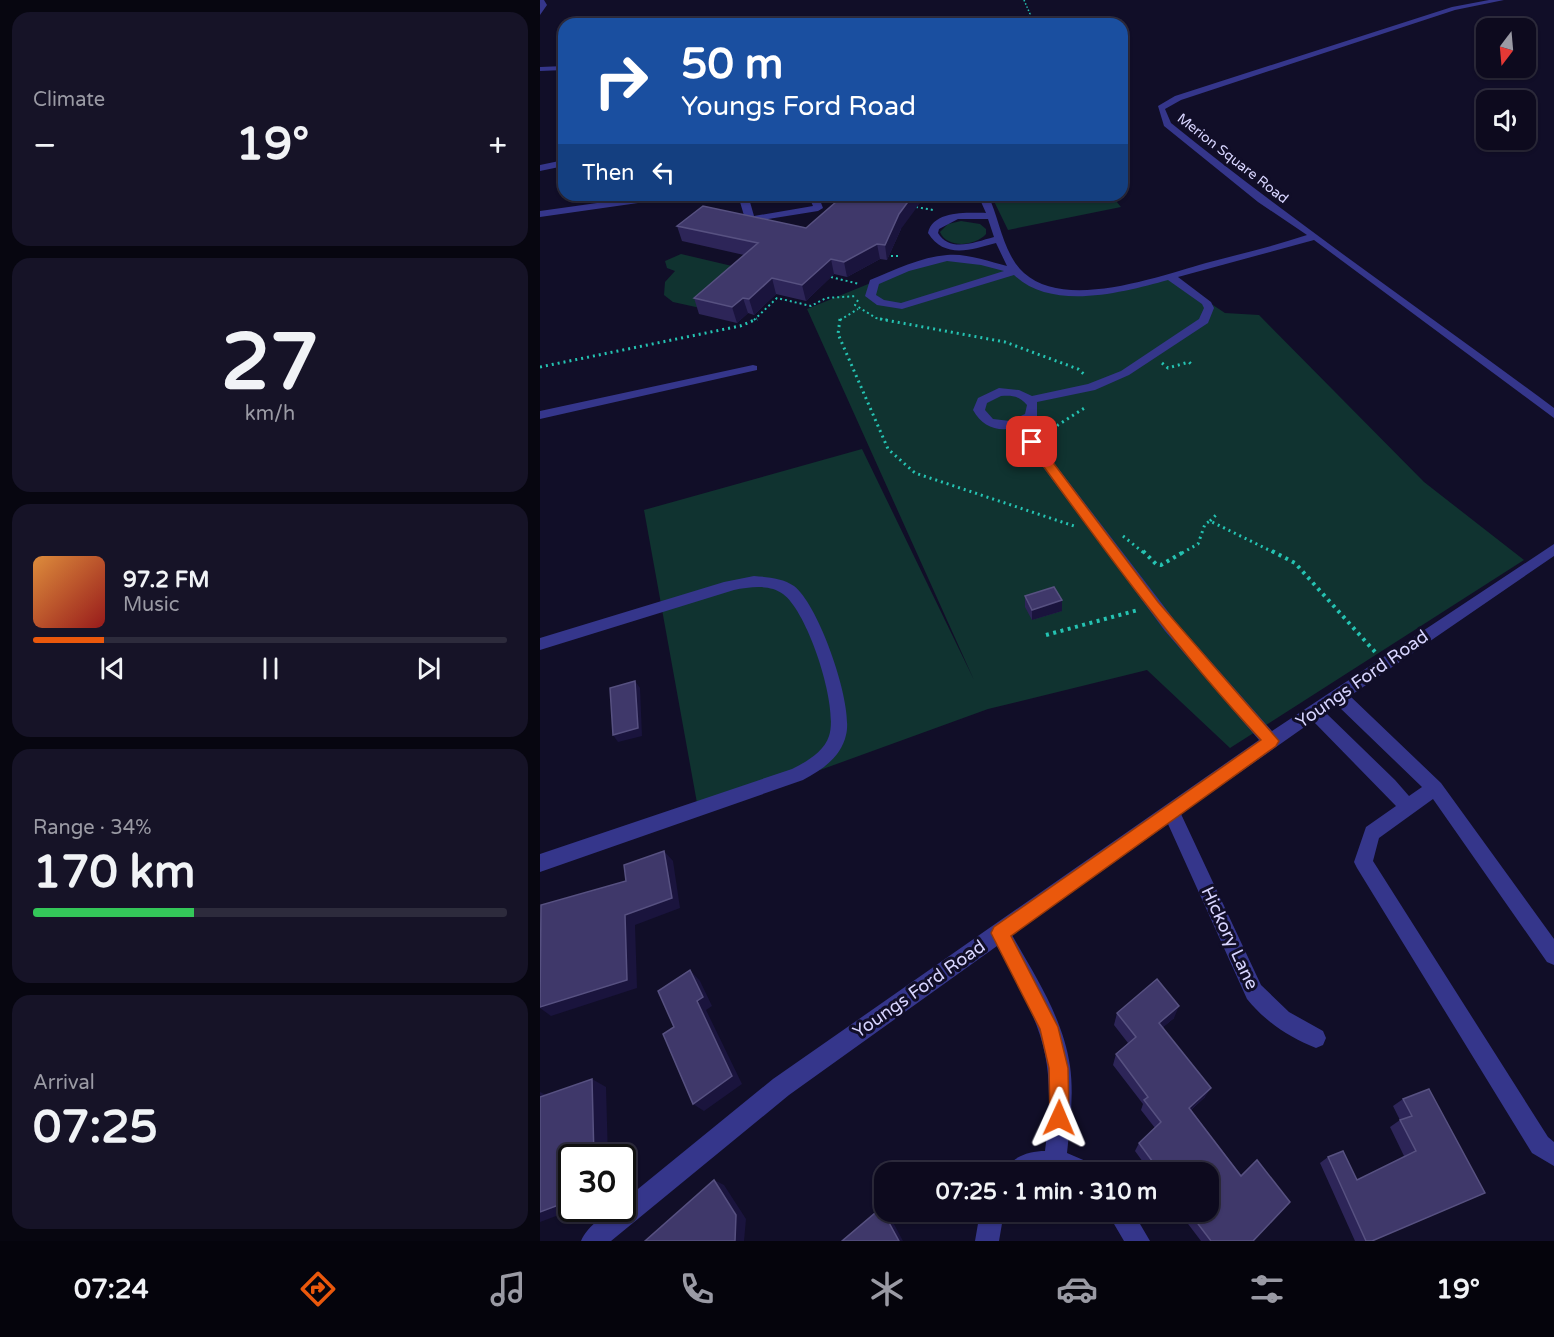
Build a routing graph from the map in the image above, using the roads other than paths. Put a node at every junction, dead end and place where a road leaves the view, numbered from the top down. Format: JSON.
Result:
{"nodes":[{"id":1,"x":541,"y":0,"type":"edge"},
{"id":2,"x":1501,"y":0,"type":"edge"},
{"id":3,"x":540,"y":13,"type":"edge"},
{"id":4,"x":558,"y":68,"type":"edge"},
{"id":5,"x":540,"y":69,"type":"edge"},
{"id":6,"x":558,"y":164,"type":"edge"},
{"id":7,"x":540,"y":168,"type":"edge"},
{"id":8,"x":558,"y":201,"type":"edge"},
{"id":9,"x":631,"y":201,"type":"edge"},
{"id":10,"x":745,"y":201,"type":"edge"},
{"id":11,"x":815,"y":201,"type":"edge"},
{"id":12,"x":986,"y":201,"type":"edge"},
{"id":13,"x":540,"y":204,"type":"edge"},
{"id":14,"x":540,"y":214,"type":"edge"},
{"id":15,"x":990,"y":216,"type":"junction"},
{"id":16,"x":1315,"y":236,"type":"junction"},
{"id":17,"x":998,"y":239,"type":"junction"},
{"id":18,"x":1015,"y":271,"type":"junction"},
{"id":19,"x":1169,"y":276,"type":"junction"},
{"id":20,"x":753,"y":368,"type":"dead end"},
{"id":21,"x":1030,"y":400,"type":"junction"},
{"id":22,"x":1554,"y":414,"type":"edge"},
{"id":23,"x":540,"y":415,"type":"edge"},
{"id":24,"x":1018,"y":423,"type":"junction"},
{"id":25,"x":1554,"y":549,"type":"edge"},
{"id":26,"x":540,"y":644,"type":"edge"},
{"id":27,"x":1339,"y":696,"type":"junction"},
{"id":28,"x":1315,"y":713,"type":"junction"},
{"id":29,"x":1271,"y":741,"type":"junction"},
{"id":30,"x":1435,"y":788,"type":"junction"},
{"id":31,"x":1408,"y":808,"type":"junction"},
{"id":32,"x":1173,"y":813,"type":"junction"},
{"id":33,"x":540,"y":863,"type":"edge"},
{"id":34,"x":1000,"y":933,"type":"junction"},
{"id":35,"x":1554,"y":955,"type":"edge"},
{"id":36,"x":1316,"y":1038,"type":"dead end"},
{"id":37,"x":1554,"y":1155,"type":"edge"},
{"id":38,"x":1055,"y":1162,"type":"edge"},
{"id":39,"x":990,"y":1222,"type":"edge"},
{"id":40,"x":1126,"y":1222,"type":"edge"},
{"id":41,"x":593,"y":1241,"type":"edge"},
{"id":42,"x":987,"y":1241,"type":"edge"},
{"id":43,"x":1138,"y":1241,"type":"edge"}],
"edges":[{"from":1,"to":3,"type":"street"},
{"from":2,"to":16,"type":"street","name":"Merion Square Road"},
{"from":4,"to":5,"type":"street"},
{"from":6,"to":7,"type":"street"},
{"from":8,"to":13,"type":"street"},
{"from":9,"to":14,"type":"street"},
{"from":10,"to":11,"type":"street"},
{"from":12,"to":15,"type":"street"},
{"from":15,"to":17,"type":"street"},
{"from":15,"to":17,"type":"street"},
{"from":16,"to":19,"type":"street"},
{"from":16,"to":22,"type":"street","name":"Merion Square Road"},
{"from":17,"to":18,"type":"street"},
{"from":18,"to":18,"type":"street"},
{"from":18,"to":19,"type":"street"},
{"from":19,"to":21,"type":"street"},
{"from":20,"to":23,"type":"street"},
{"from":21,"to":24,"type":"street"},
{"from":21,"to":24,"type":"street"},
{"from":24,"to":29,"type":"street"},
{"from":25,"to":27,"type":"street","name":"Youngs Ford Road"},
{"from":26,"to":33,"type":"street"},
{"from":27,"to":28,"type":"street","name":"Youngs Ford Road"},
{"from":27,"to":30,"type":"street"},
{"from":28,"to":29,"type":"street","name":"Youngs Ford Road"},
{"from":28,"to":31,"type":"street"},
{"from":29,"to":32,"type":"street","name":"Youngs Ford Road"},
{"from":30,"to":31,"type":"street"},
{"from":30,"to":35,"type":"street"},
{"from":31,"to":37,"type":"street"},
{"from":32,"to":34,"type":"street","name":"Youngs Ford Road"},
{"from":32,"to":36,"type":"street","name":"Hickory Lane"},
{"from":34,"to":38,"type":"street"},
{"from":34,"to":41,"type":"street","name":"Youngs Ford Road"},
{"from":39,"to":42,"type":"street"},
{"from":40,"to":43,"type":"street"}]}
